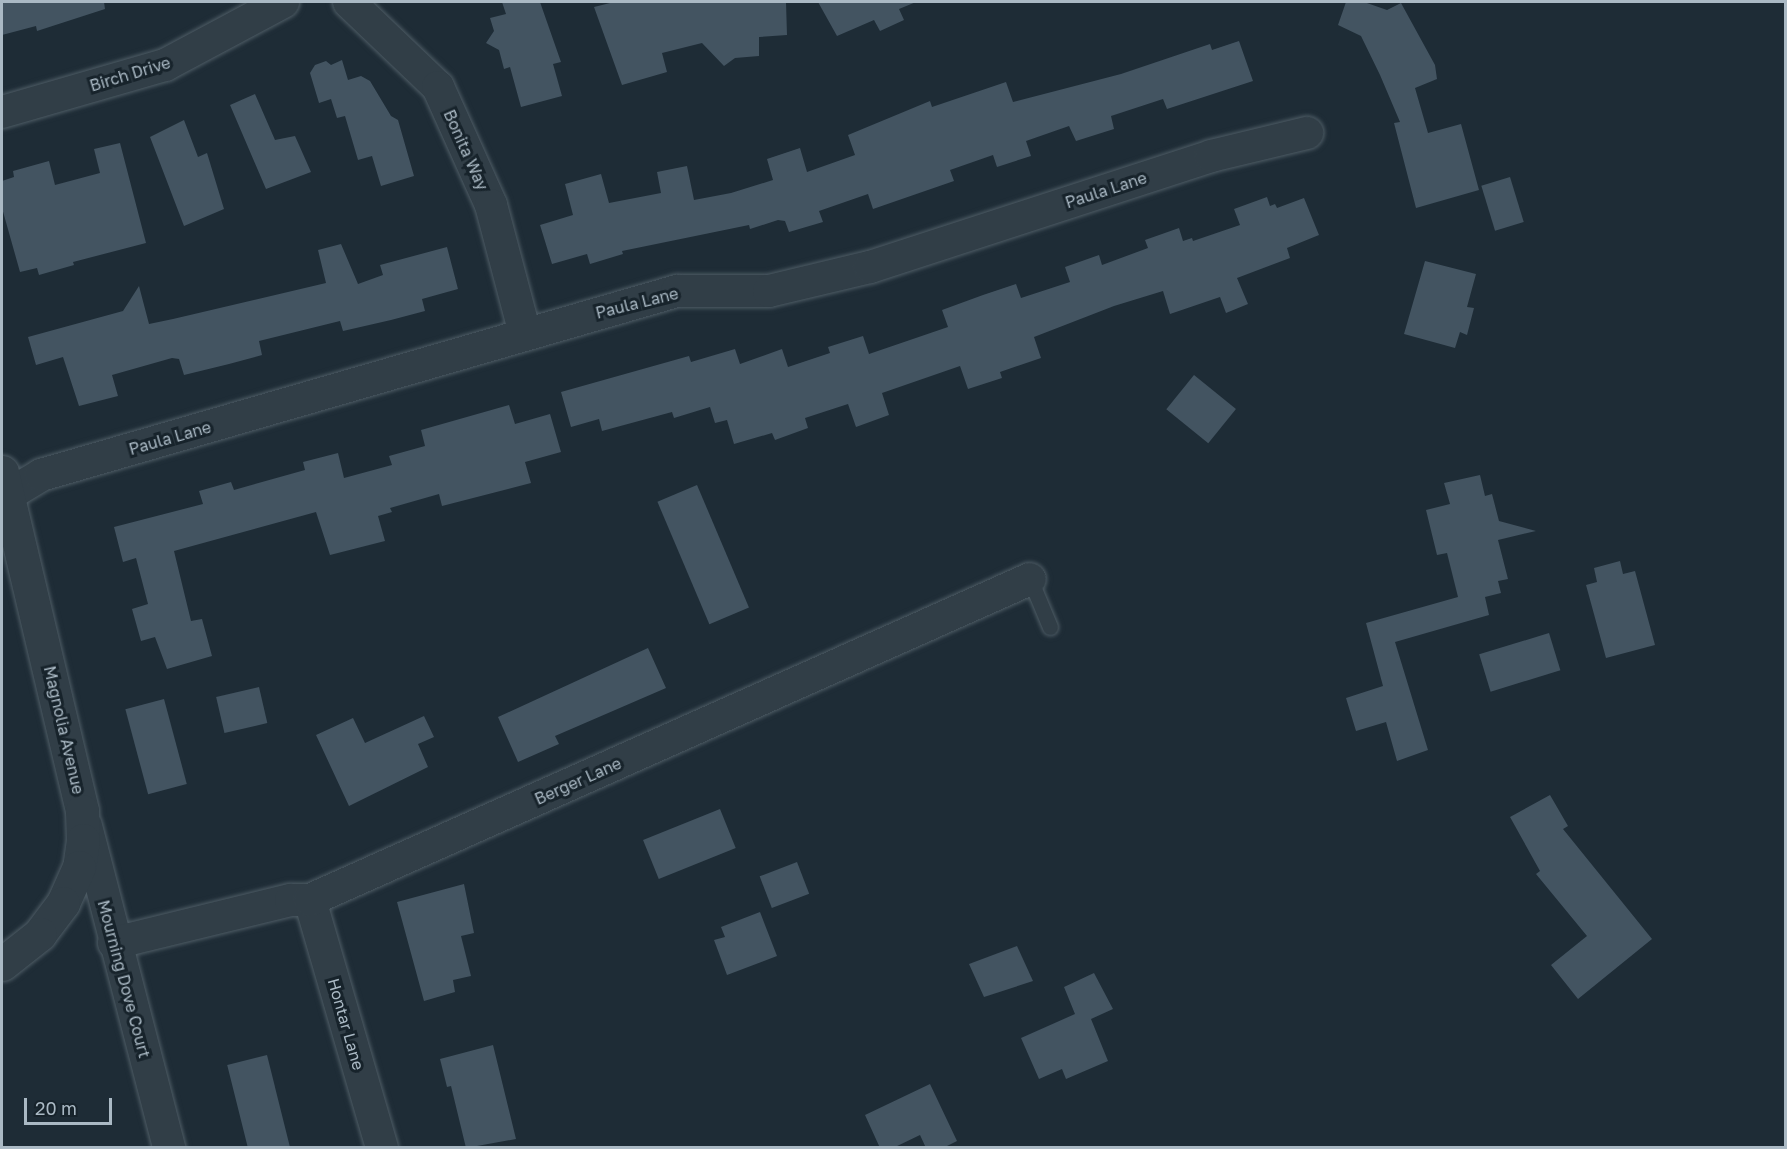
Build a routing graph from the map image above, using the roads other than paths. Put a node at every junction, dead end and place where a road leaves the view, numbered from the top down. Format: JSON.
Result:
{"nodes":[{"id":1,"x":283,"y":2,"type":"edge"},
{"id":2,"x":349,"y":2,"type":"edge"},
{"id":3,"x":2,"y":112,"type":"edge"},
{"id":4,"x":1307,"y":133,"type":"dead end"},
{"id":5,"x":525,"y":334,"type":"junction"},
{"id":6,"x":5,"y":483,"type":"edge"},
{"id":7,"x":1030,"y":579,"type":"joint"},
{"id":8,"x":1050,"y":627,"type":"dead end"},
{"id":9,"x":82,"y":811,"type":"junction"},
{"id":10,"x":310,"y":900,"type":"junction"},
{"id":11,"x":114,"y":943,"type":"junction"},
{"id":12,"x":2,"y":964,"type":"edge"},
{"id":13,"x":169,"y":1148,"type":"edge"},
{"id":14,"x":382,"y":1148,"type":"edge"}],
"edges":[{"from":1,"to":3,"type":"street","name":"Birch Drive"},
{"from":2,"to":5,"type":"street","name":"Bonita Way"},
{"from":4,"to":5,"type":"street","name":"Paula Lane"},
{"from":5,"to":6,"type":"street","name":"Paula Lane"},
{"from":6,"to":9,"type":"street","name":"Magnolia Avenue"},
{"from":7,"to":8,"type":"lane"},
{"from":7,"to":10,"type":"street","name":"Berger Lane"},
{"from":9,"to":11,"type":"street","name":"Mourning Dove Court"},
{"from":9,"to":12,"type":"street","name":"Magnolia Avenue"},
{"from":10,"to":11,"type":"street","name":"Berger Lane"},
{"from":10,"to":14,"type":"street","name":"Hontar Lane"},
{"from":11,"to":13,"type":"street","name":"Mourning Dove Court"}]}
